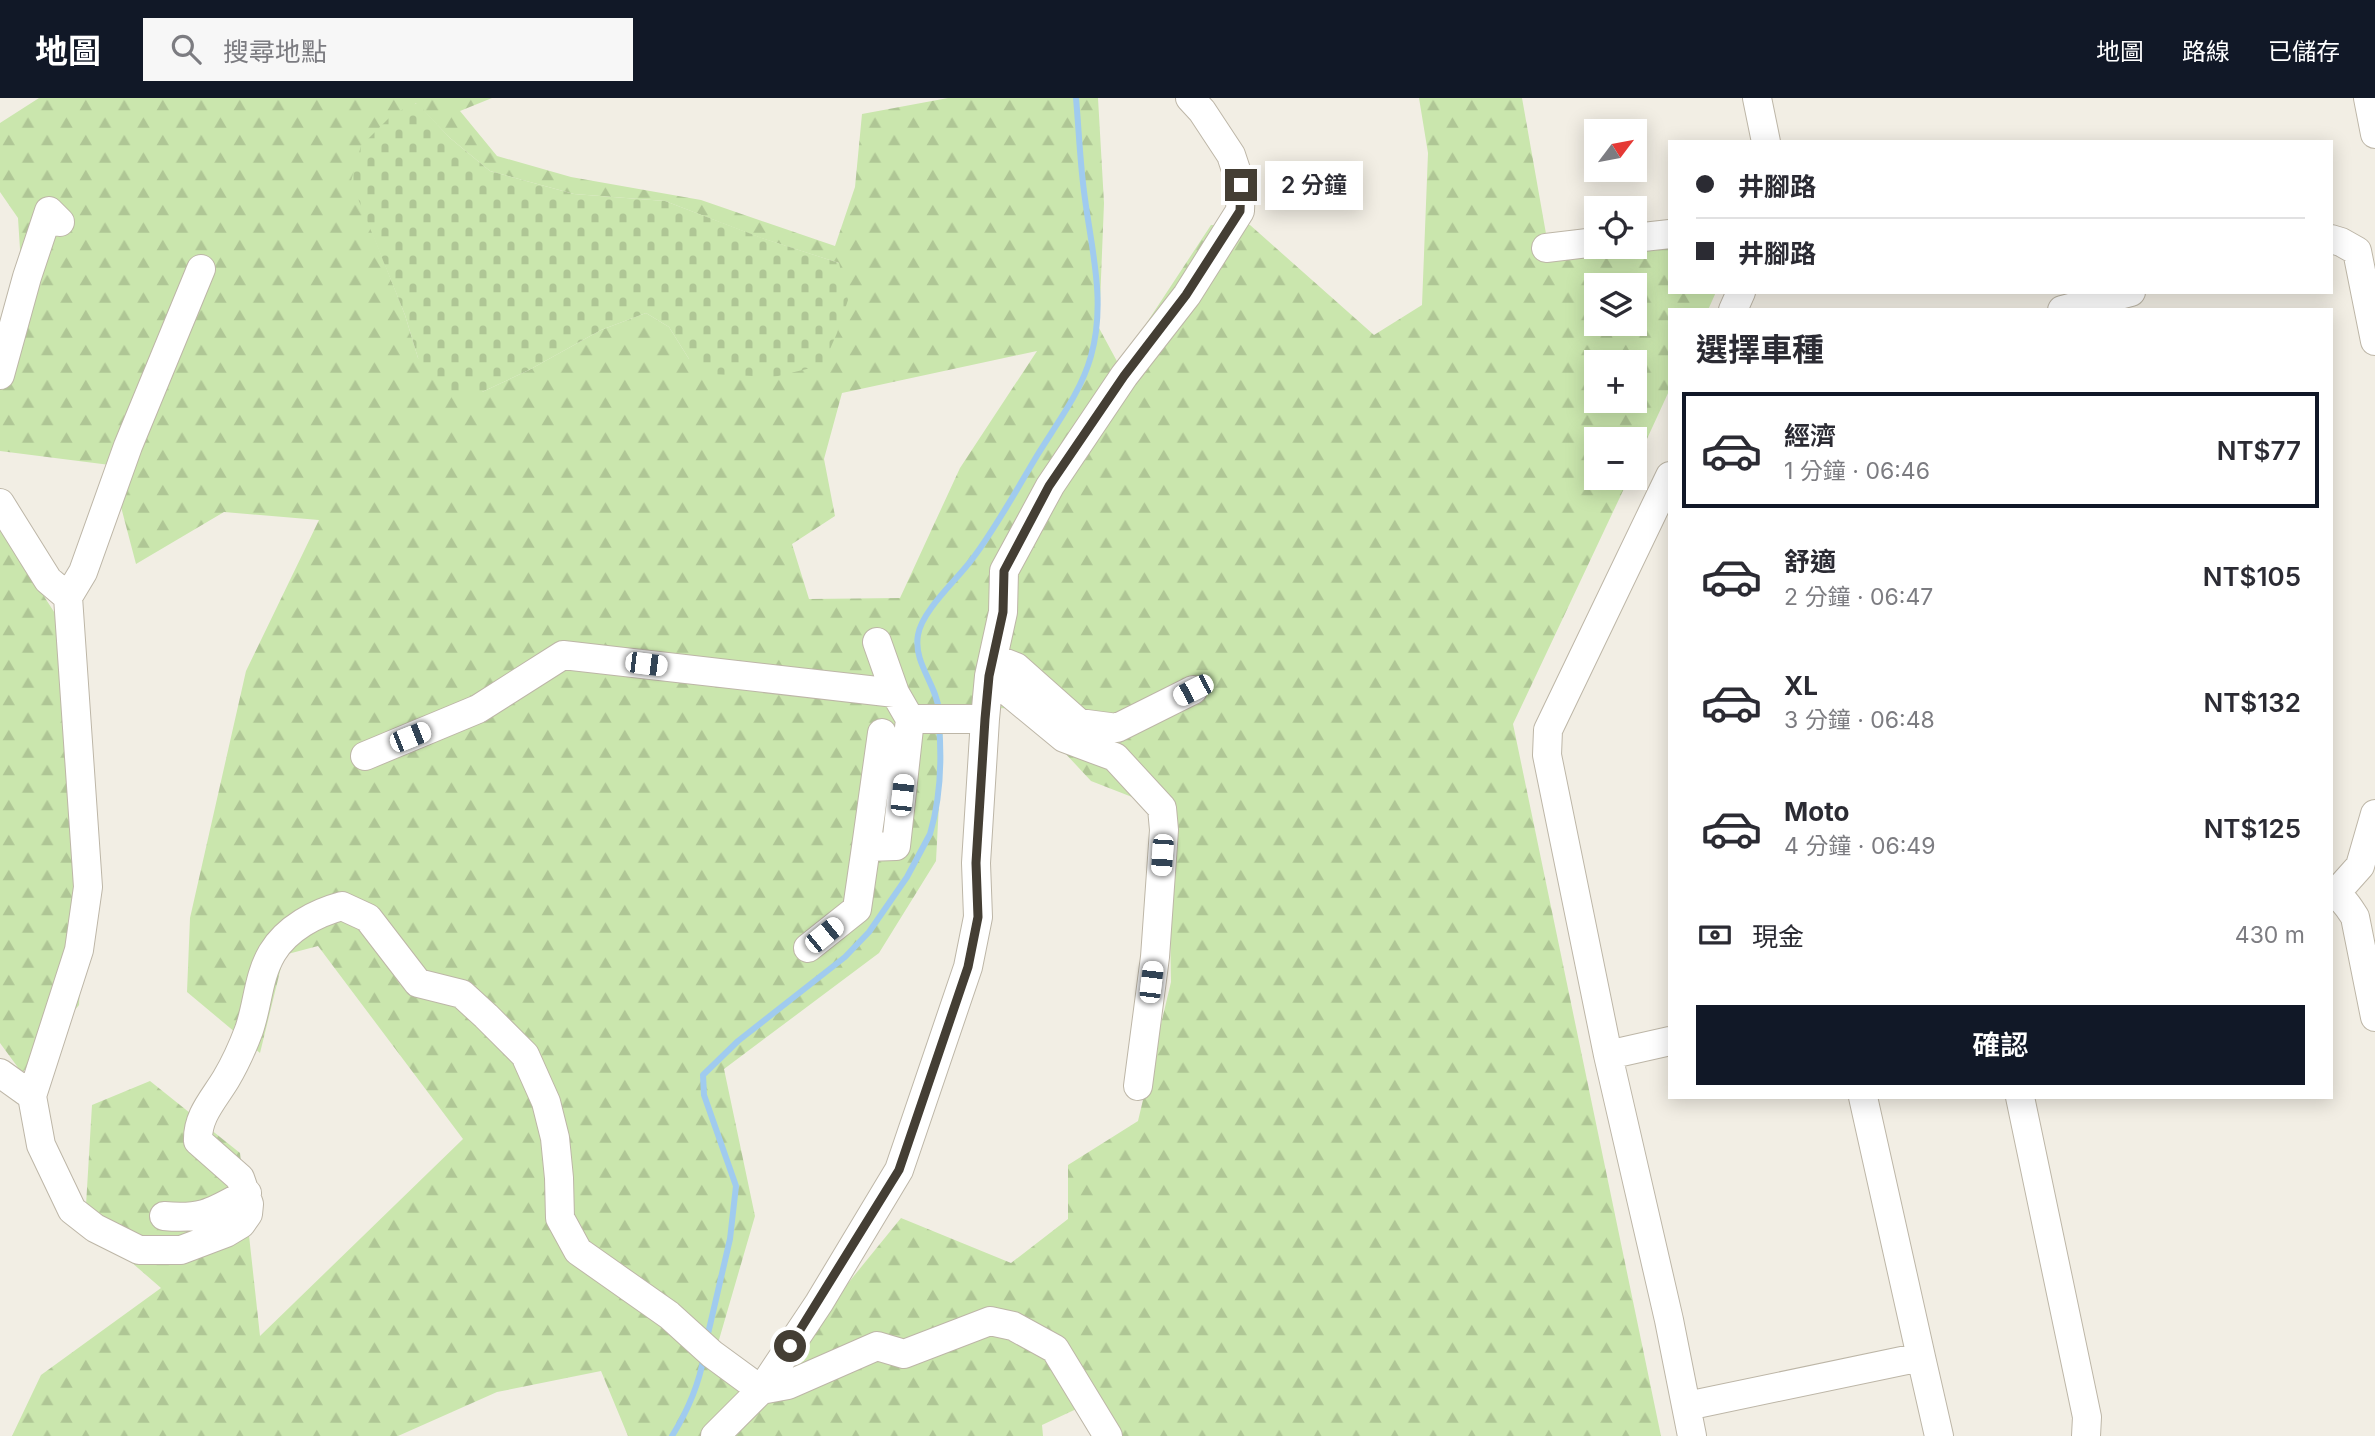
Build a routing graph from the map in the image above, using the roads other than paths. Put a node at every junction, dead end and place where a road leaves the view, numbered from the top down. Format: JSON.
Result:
{"nodes":[{"id":1,"x":1190,"y":98,"type":"edge"},
{"id":2,"x":1757,"y":98,"type":"edge"},
{"id":3,"x":2368,"y":98,"type":"edge"},
{"id":4,"x":2375,"y":134,"type":"edge"},
{"id":5,"x":1766,"y":140,"type":"edge"},
{"id":6,"x":60,"y":222,"type":"dead end"},
{"id":7,"x":1668,"y":233,"type":"edge"},
{"id":8,"x":1647,"y":236,"type":"edge"},
{"id":9,"x":2333,"y":240,"type":"edge"},
{"id":10,"x":1584,"y":243,"type":"edge"},
{"id":11,"x":1546,"y":248,"type":"dead end"},
{"id":12,"x":201,"y":269,"type":"dead end"},
{"id":13,"x":2123,"y":294,"type":"edge"},
{"id":14,"x":2070,"y":308,"type":"edge"},
{"id":15,"x":2375,"y":341,"type":"edge"},
{"id":16,"x":0,"y":375,"type":"edge"},
{"id":17,"x":1668,"y":477,"type":"edge"},
{"id":18,"x":0,"y":503,"type":"edge"},
{"id":19,"x":68,"y":597,"type":"junction"},
{"id":20,"x":877,"y":642,"type":"dead end"},
{"id":21,"x":991,"y":667,"type":"junction"},
{"id":22,"x":1193,"y":690,"type":"dead end"},
{"id":23,"x":895,"y":693,"type":"junction"},
{"id":24,"x":910,"y":719,"type":"junction"},
{"id":25,"x":985,"y":719,"type":"junction"},
{"id":26,"x":882,"y":733,"type":"dead end"},
{"id":27,"x":365,"y":755,"type":"dead end"},
{"id":28,"x":2373,"y":822,"type":"edge"},
{"id":29,"x":866,"y":847,"type":"junction"},
{"id":30,"x":2333,"y":894,"type":"edge"},
{"id":31,"x":808,"y":948,"type":"dead end"},
{"id":32,"x":2375,"y":1017,"type":"edge"},
{"id":33,"x":1668,"y":1041,"type":"edge"},
{"id":34,"x":1608,"y":1055,"type":"junction"},
{"id":35,"x":0,"y":1073,"type":"edge"},
{"id":36,"x":1138,"y":1086,"type":"dead end"},
{"id":37,"x":32,"y":1096,"type":"junction"},
{"id":38,"x":1863,"y":1099,"type":"edge"},
{"id":39,"x":2020,"y":1099,"type":"edge"},
{"id":40,"x":247,"y":1194,"type":"junction"},
{"id":41,"x":164,"y":1216,"type":"dead end"},
{"id":42,"x":1921,"y":1357,"type":"junction"},
{"id":43,"x":761,"y":1390,"type":"junction"},
{"id":44,"x":1687,"y":1406,"type":"junction"},
{"id":45,"x":715,"y":1436,"type":"edge"},
{"id":46,"x":1108,"y":1436,"type":"edge"},
{"id":47,"x":1692,"y":1436,"type":"edge"},
{"id":48,"x":1939,"y":1436,"type":"edge"},
{"id":49,"x":2086,"y":1436,"type":"edge"}],
"edges":[{"from":1,"to":21,"type":"lane"},
{"from":2,"to":5,"type":"lane"},
{"from":3,"to":4,"type":"lane"},
{"from":6,"to":16,"type":"lane"},
{"from":7,"to":8,"type":"lane"},
{"from":9,"to":15,"type":"lane"},
{"from":10,"to":11,"type":"lane"},
{"from":12,"to":19,"type":"lane"},
{"from":13,"to":14,"type":"lane"},
{"from":17,"to":34,"type":"lane"},
{"from":18,"to":19,"type":"lane"},
{"from":19,"to":37,"type":"lane"},
{"from":20,"to":23,"type":"lane"},
{"from":21,"to":22,"type":"lane"},
{"from":21,"to":25,"type":"lane"},
{"from":21,"to":36,"type":"lane"},
{"from":23,"to":24,"type":"lane"},
{"from":23,"to":27,"type":"lane"},
{"from":24,"to":25,"type":"lane"},
{"from":24,"to":29,"type":"lane"},
{"from":25,"to":43,"type":"lane"},
{"from":26,"to":29,"type":"lane"},
{"from":28,"to":30,"type":"lane"},
{"from":29,"to":31,"type":"lane"},
{"from":30,"to":32,"type":"lane"},
{"from":33,"to":34,"type":"lane"},
{"from":34,"to":44,"type":"lane"},
{"from":35,"to":37,"type":"lane"},
{"from":37,"to":40,"type":"lane"},
{"from":38,"to":42,"type":"lane"},
{"from":39,"to":49,"type":"lane"},
{"from":40,"to":41,"type":"lane"},
{"from":40,"to":43,"type":"lane"},
{"from":42,"to":44,"type":"lane"},
{"from":42,"to":48,"type":"lane"},
{"from":43,"to":45,"type":"lane"},
{"from":43,"to":46,"type":"lane"},
{"from":44,"to":47,"type":"lane"}]}
